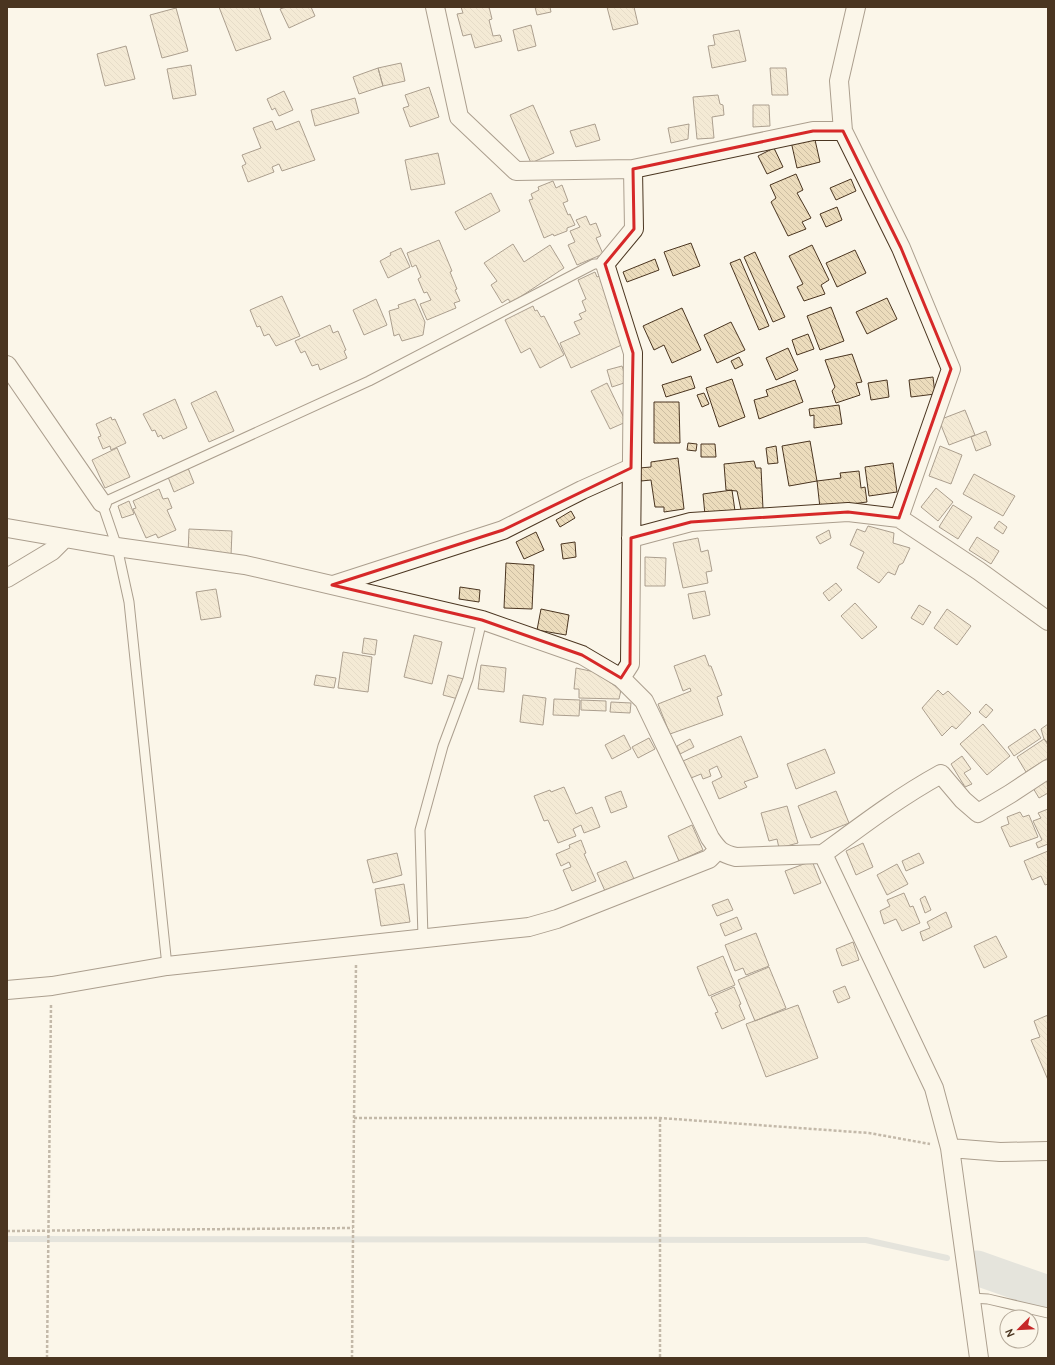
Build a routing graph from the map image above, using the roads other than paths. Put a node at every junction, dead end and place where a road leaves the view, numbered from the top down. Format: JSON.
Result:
{"nodes":[{"id":1,"x":435,"y":7,"type":"edge"},
{"id":2,"x":856,"y":7,"type":"edge"},
{"id":3,"x":843,"y":131,"type":"junction"},
{"id":4,"x":633,"y":169,"type":"junction"},
{"id":5,"x":605,"y":264,"type":"junction"},
{"id":6,"x":7,"y":365,"type":"edge"},
{"id":7,"x":631,"y":468,"type":"junction"},
{"id":8,"x":102,"y":503,"type":"junction"},
{"id":9,"x":899,"y":518,"type":"junction"},
{"id":10,"x":7,"y":528,"type":"edge"},
{"id":11,"x":630,"y":538,"type":"junction"},
{"id":12,"x":64,"y":539,"type":"junction"},
{"id":13,"x":117,"y":547,"type":"junction"},
{"id":14,"x":7,"y":578,"type":"edge"},
{"id":15,"x":332,"y":585,"type":"junction"},
{"id":16,"x":482,"y":620,"type":"junction"},
{"id":17,"x":1048,"y":621,"type":"edge"},
{"id":18,"x":621,"y":678,"type":"junction"},
{"id":19,"x":1048,"y":769,"type":"edge"},
{"id":20,"x":718,"y":850,"type":"junction"},
{"id":21,"x":822,"y":854,"type":"junction"},
{"id":22,"x":423,"y":938,"type":"junction"},
{"id":23,"x":167,"y":966,"type":"junction"},
{"id":24,"x":7,"y":990,"type":"edge"},
{"id":25,"x":950,"y":1148,"type":"junction"},
{"id":26,"x":1048,"y":1151,"type":"edge"},
{"id":27,"x":971,"y":1298,"type":"junction"},
{"id":28,"x":1048,"y":1313,"type":"edge"},
{"id":29,"x":979,"y":1358,"type":"edge"}],
"edges":[{"from":1,"to":4,"type":"street"},
{"from":2,"to":3,"type":"street"},
{"from":3,"to":4,"type":"street"},
{"from":3,"to":9,"type":"street"},
{"from":4,"to":5,"type":"street"},
{"from":5,"to":7,"type":"street"},
{"from":5,"to":8,"type":"lane"},
{"from":6,"to":8,"type":"street"},
{"from":7,"to":11,"type":"street"},
{"from":7,"to":15,"type":"street"},
{"from":8,"to":13,"type":"lane"},
{"from":9,"to":11,"type":"street"},
{"from":9,"to":17,"type":"street"},
{"from":10,"to":12,"type":"street"},
{"from":11,"to":18,"type":"street"},
{"from":12,"to":13,"type":"street"},
{"from":12,"to":14,"type":"street"},
{"from":13,"to":15,"type":"street"},
{"from":13,"to":23,"type":"lane"},
{"from":15,"to":16,"type":"street"},
{"from":16,"to":18,"type":"street"},
{"from":16,"to":22,"type":"lane"},
{"from":18,"to":20,"type":"street"},
{"from":19,"to":21,"type":"street"},
{"from":20,"to":21,"type":"street"},
{"from":20,"to":22,"type":"street"},
{"from":21,"to":25,"type":"street"},
{"from":22,"to":23,"type":"street"},
{"from":23,"to":24,"type":"street"},
{"from":25,"to":26,"type":"street"},
{"from":25,"to":27,"type":"street"},
{"from":27,"to":28,"type":"lane"},
{"from":27,"to":29,"type":"street"}]}
